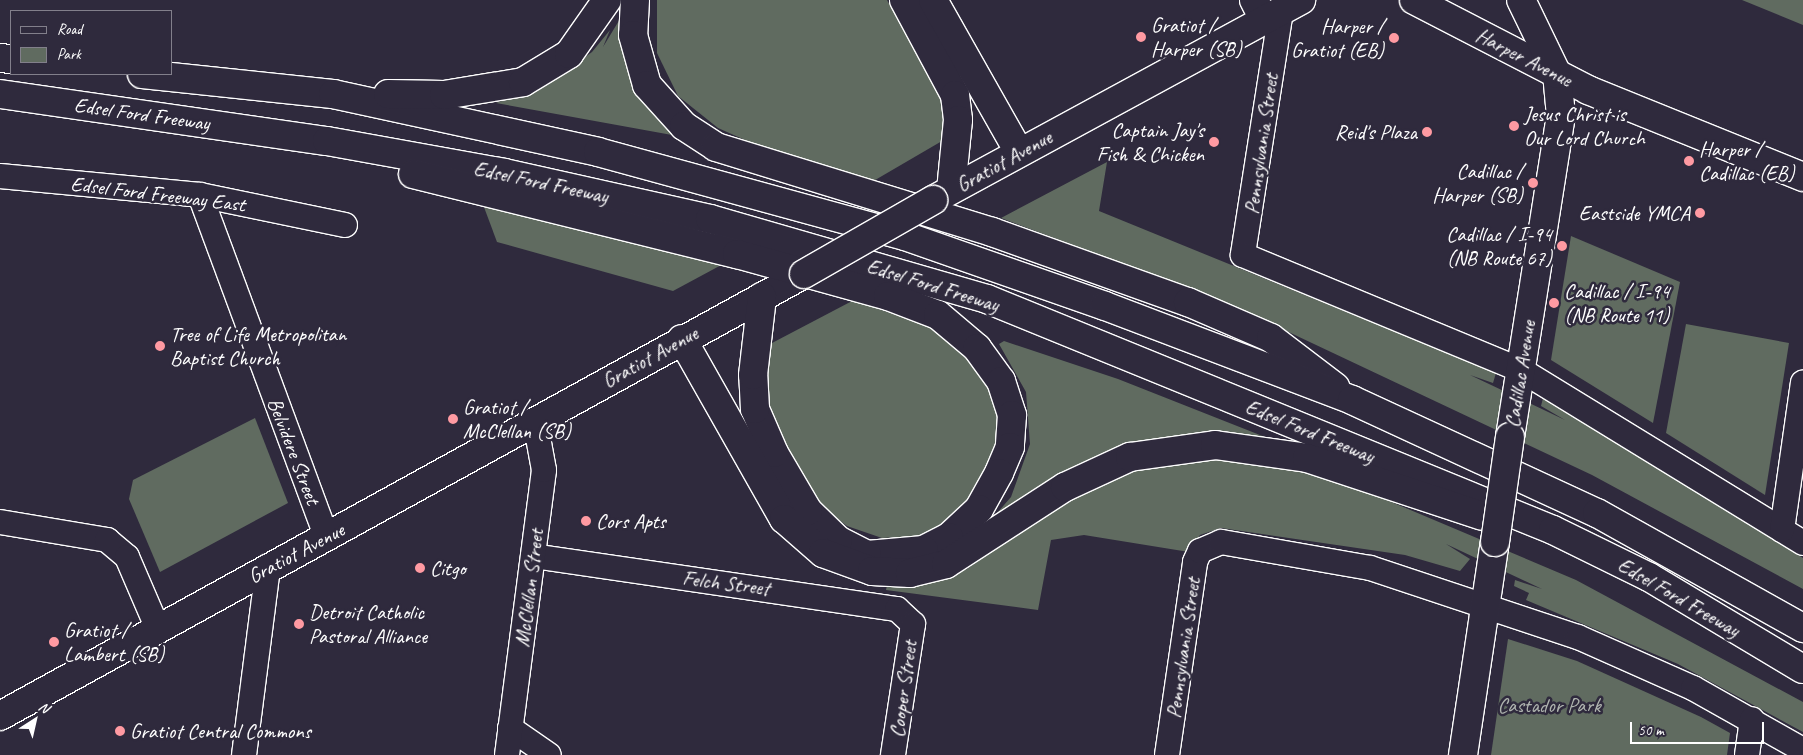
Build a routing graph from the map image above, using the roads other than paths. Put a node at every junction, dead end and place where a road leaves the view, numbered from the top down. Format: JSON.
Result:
{"nodes":[{"id":1,"x":607,"y":0,"type":"edge"},
{"id":2,"x":635,"y":0,"type":"edge"},
{"id":3,"x":904,"y":0,"type":"edge"},
{"id":4,"x":933,"y":0,"type":"edge"},
{"id":5,"x":1414,"y":0,"type":"edge"},
{"id":6,"x":1521,"y":0,"type":"edge"},
{"id":7,"x":1275,"y":8,"type":"edge"},
{"id":8,"x":1557,"y":74,"type":"junction"},
{"id":9,"x":152,"y":75,"type":"edge"},
{"id":10,"x":0,"y":94,"type":"edge"},
{"id":11,"x":333,"y":94,"type":"junction"},
{"id":12,"x":230,"y":127,"type":"junction"},
{"id":13,"x":1019,"y":152,"type":"junction"},
{"id":14,"x":0,"y":176,"type":"edge"},
{"id":15,"x":1803,"y":177,"type":"edge"},
{"id":16,"x":942,"y":195,"type":"junction"},
{"id":17,"x":200,"y":196,"type":"junction"},
{"id":18,"x":345,"y":225,"type":"dead end"},
{"id":19,"x":770,"y":293,"type":"junction"},
{"id":20,"x":682,"y":339,"type":"junction"},
{"id":21,"x":1521,"y":370,"type":"junction"},
{"id":22,"x":1803,"y":382,"type":"edge"},
{"id":23,"x":1352,"y":400,"type":"junction"},
{"id":24,"x":535,"y":421,"type":"junction"},
{"id":25,"x":0,"y":522,"type":"edge"},
{"id":26,"x":1553,"y":530,"type":"junction"},
{"id":27,"x":1782,"y":530,"type":"junction"},
{"id":28,"x":326,"y":536,"type":"junction"},
{"id":29,"x":1803,"y":543,"type":"edge"},
{"id":30,"x":533,"y":556,"type":"junction"},
{"id":31,"x":268,"y":567,"type":"junction"},
{"id":32,"x":1485,"y":606,"type":"junction"},
{"id":33,"x":912,"y":624,"type":"joint"},
{"id":34,"x":1803,"y":628,"type":"edge"},
{"id":35,"x":158,"y":630,"type":"junction"},
{"id":36,"x":1803,"y":669,"type":"edge"},
{"id":37,"x":0,"y":716,"type":"edge"},
{"id":38,"x":1752,"y":719,"type":"junction"},
{"id":39,"x":510,"y":728,"type":"junction"},
{"id":40,"x":1803,"y":750,"type":"edge"},
{"id":41,"x":244,"y":755,"type":"edge"},
{"id":42,"x":507,"y":755,"type":"edge"},
{"id":43,"x":549,"y":755,"type":"edge"},
{"id":44,"x":893,"y":755,"type":"edge"},
{"id":45,"x":1167,"y":755,"type":"edge"},
{"id":46,"x":1463,"y":755,"type":"edge"},
{"id":47,"x":1747,"y":755,"type":"edge"}],
"edges":[{"from":1,"to":11,"type":"main road"},
{"from":2,"to":23,"type":"main road"},
{"from":3,"to":16,"type":"main road"},
{"from":4,"to":13,"type":"main road"},
{"from":5,"to":8,"type":"main road","name":"Harper Avenue"},
{"from":6,"to":8,"type":"main road","name":"Cadillac Avenue"},
{"from":7,"to":13,"type":"main road","name":"Gratiot Avenue"},
{"from":7,"to":21,"type":"street","name":"Pennsylvania Street"},
{"from":8,"to":15,"type":"main road","name":"Harper Avenue"},
{"from":8,"to":21,"type":"main road","name":"Cadillac Avenue"},
{"from":9,"to":11,"type":"main road","name":"Edsel Ford Freeway"},
{"from":10,"to":12,"type":"main road","name":"Edsel Ford Freeway"},
{"from":11,"to":23,"type":"main road","name":"Edsel Ford Freeway"},
{"from":12,"to":19,"type":"main road"},
{"from":12,"to":26,"type":"main road","name":"Edsel Ford Freeway"},
{"from":13,"to":16,"type":"main road","name":"Gratiot Avenue"},
{"from":14,"to":17,"type":"street","name":"Edsel Ford Freeway East"},
{"from":16,"to":19,"type":"main road","name":"Gratiot Avenue","bridge":true},
{"from":17,"to":18,"type":"street","name":"Edsel Ford Freeway East"},
{"from":17,"to":28,"type":"street","name":"Belvidere Street"},
{"from":19,"to":20,"type":"main road","name":"Gratiot Avenue"},
{"from":20,"to":24,"type":"main road","name":"Gratiot Avenue"},
{"from":20,"to":26,"type":"main road"},
{"from":21,"to":27,"type":"street"},
{"from":21,"to":32,"type":"main road","name":"Cadillac Avenue","bridge":true},
{"from":22,"to":27,"type":"street"},
{"from":23,"to":34,"type":"main road","name":"Edsel Ford Freeway"},
{"from":24,"to":28,"type":"main road","name":"Gratiot Avenue"},
{"from":24,"to":30,"type":"street","name":"McClellan Street"},
{"from":25,"to":35,"type":"street"},
{"from":26,"to":36,"type":"main road","name":"Edsel Ford Freeway"},
{"from":27,"to":29,"type":"street"},
{"from":28,"to":31,"type":"main road","name":"Gratiot Avenue"},
{"from":30,"to":33,"type":"street","name":"Felch Street"},
{"from":30,"to":39,"type":"street","name":"McClellan Street"},
{"from":31,"to":35,"type":"main road","name":"Gratiot Avenue"},
{"from":31,"to":41,"type":"street"},
{"from":32,"to":38,"type":"street"},
{"from":32,"to":45,"type":"street","name":"Pennsylvania Street"},
{"from":32,"to":46,"type":"main road","name":"Cadillac Avenue"},
{"from":33,"to":44,"type":"street","name":"Cooper Street"},
{"from":35,"to":37,"type":"main road","name":"Gratiot Avenue"},
{"from":38,"to":40,"type":"street"},
{"from":38,"to":47,"type":"street"},
{"from":39,"to":42,"type":"street","name":"McClellan Street"},
{"from":39,"to":43,"type":"street"}]}
